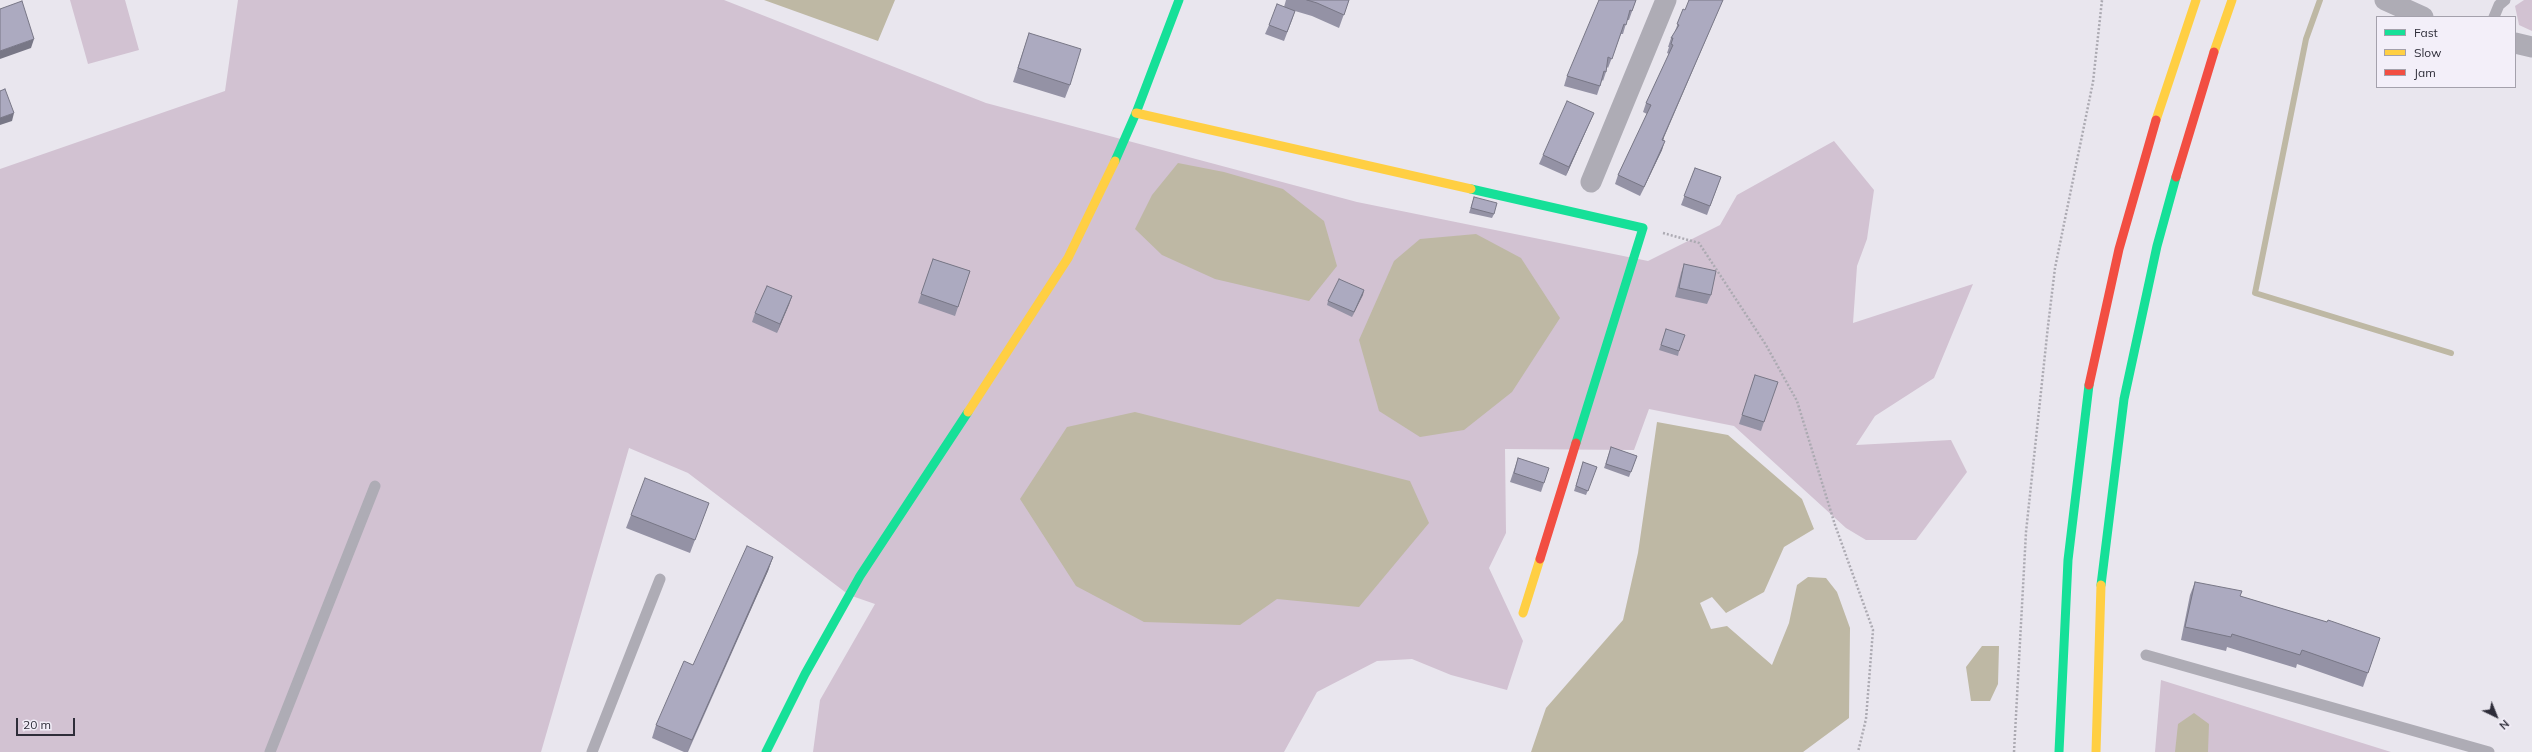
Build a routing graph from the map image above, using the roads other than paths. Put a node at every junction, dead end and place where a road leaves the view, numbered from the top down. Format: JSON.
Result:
{"nodes":[{"id":1,"x":1180,"y":0,"type":"edge"},
{"id":2,"x":1666,"y":0,"type":"edge"},
{"id":3,"x":2196,"y":0,"type":"edge"},
{"id":4,"x":2232,"y":0,"type":"edge"},
{"id":5,"x":2385,"y":0,"type":"edge"},
{"id":6,"x":2505,"y":0,"type":"edge"},
{"id":7,"x":2421,"y":16,"type":"edge"},
{"id":8,"x":2494,"y":16,"type":"edge"},
{"id":9,"x":2516,"y":43,"type":"edge"},
{"id":10,"x":2532,"y":47,"type":"edge"},
{"id":11,"x":1136,"y":113,"type":"junction"},
{"id":12,"x":1591,"y":182,"type":"dead end"},
{"id":13,"x":375,"y":486,"type":"dead end"},
{"id":14,"x":660,"y":578,"type":"dead end"},
{"id":15,"x":1523,"y":613,"type":"dead end"},
{"id":16,"x":2146,"y":655,"type":"dead end"},
{"id":17,"x":270,"y":752,"type":"edge"},
{"id":18,"x":592,"y":752,"type":"edge"},
{"id":19,"x":766,"y":752,"type":"edge"},
{"id":20,"x":2060,"y":752,"type":"edge"},
{"id":21,"x":2096,"y":752,"type":"edge"},
{"id":22,"x":2489,"y":752,"type":"edge"}],
"edges":[{"from":1,"to":11,"type":"street"},
{"from":2,"to":12,"type":"street"},
{"from":3,"to":20,"type":"street"},
{"from":4,"to":21,"type":"street"},
{"from":5,"to":7,"type":"street"},
{"from":6,"to":8,"type":"lane"},
{"from":9,"to":10,"type":"street"},
{"from":11,"to":15,"type":"street"},
{"from":11,"to":19,"type":"street"},
{"from":13,"to":17,"type":"lane"},
{"from":14,"to":18,"type":"lane"},
{"from":16,"to":22,"type":"lane"}]}
